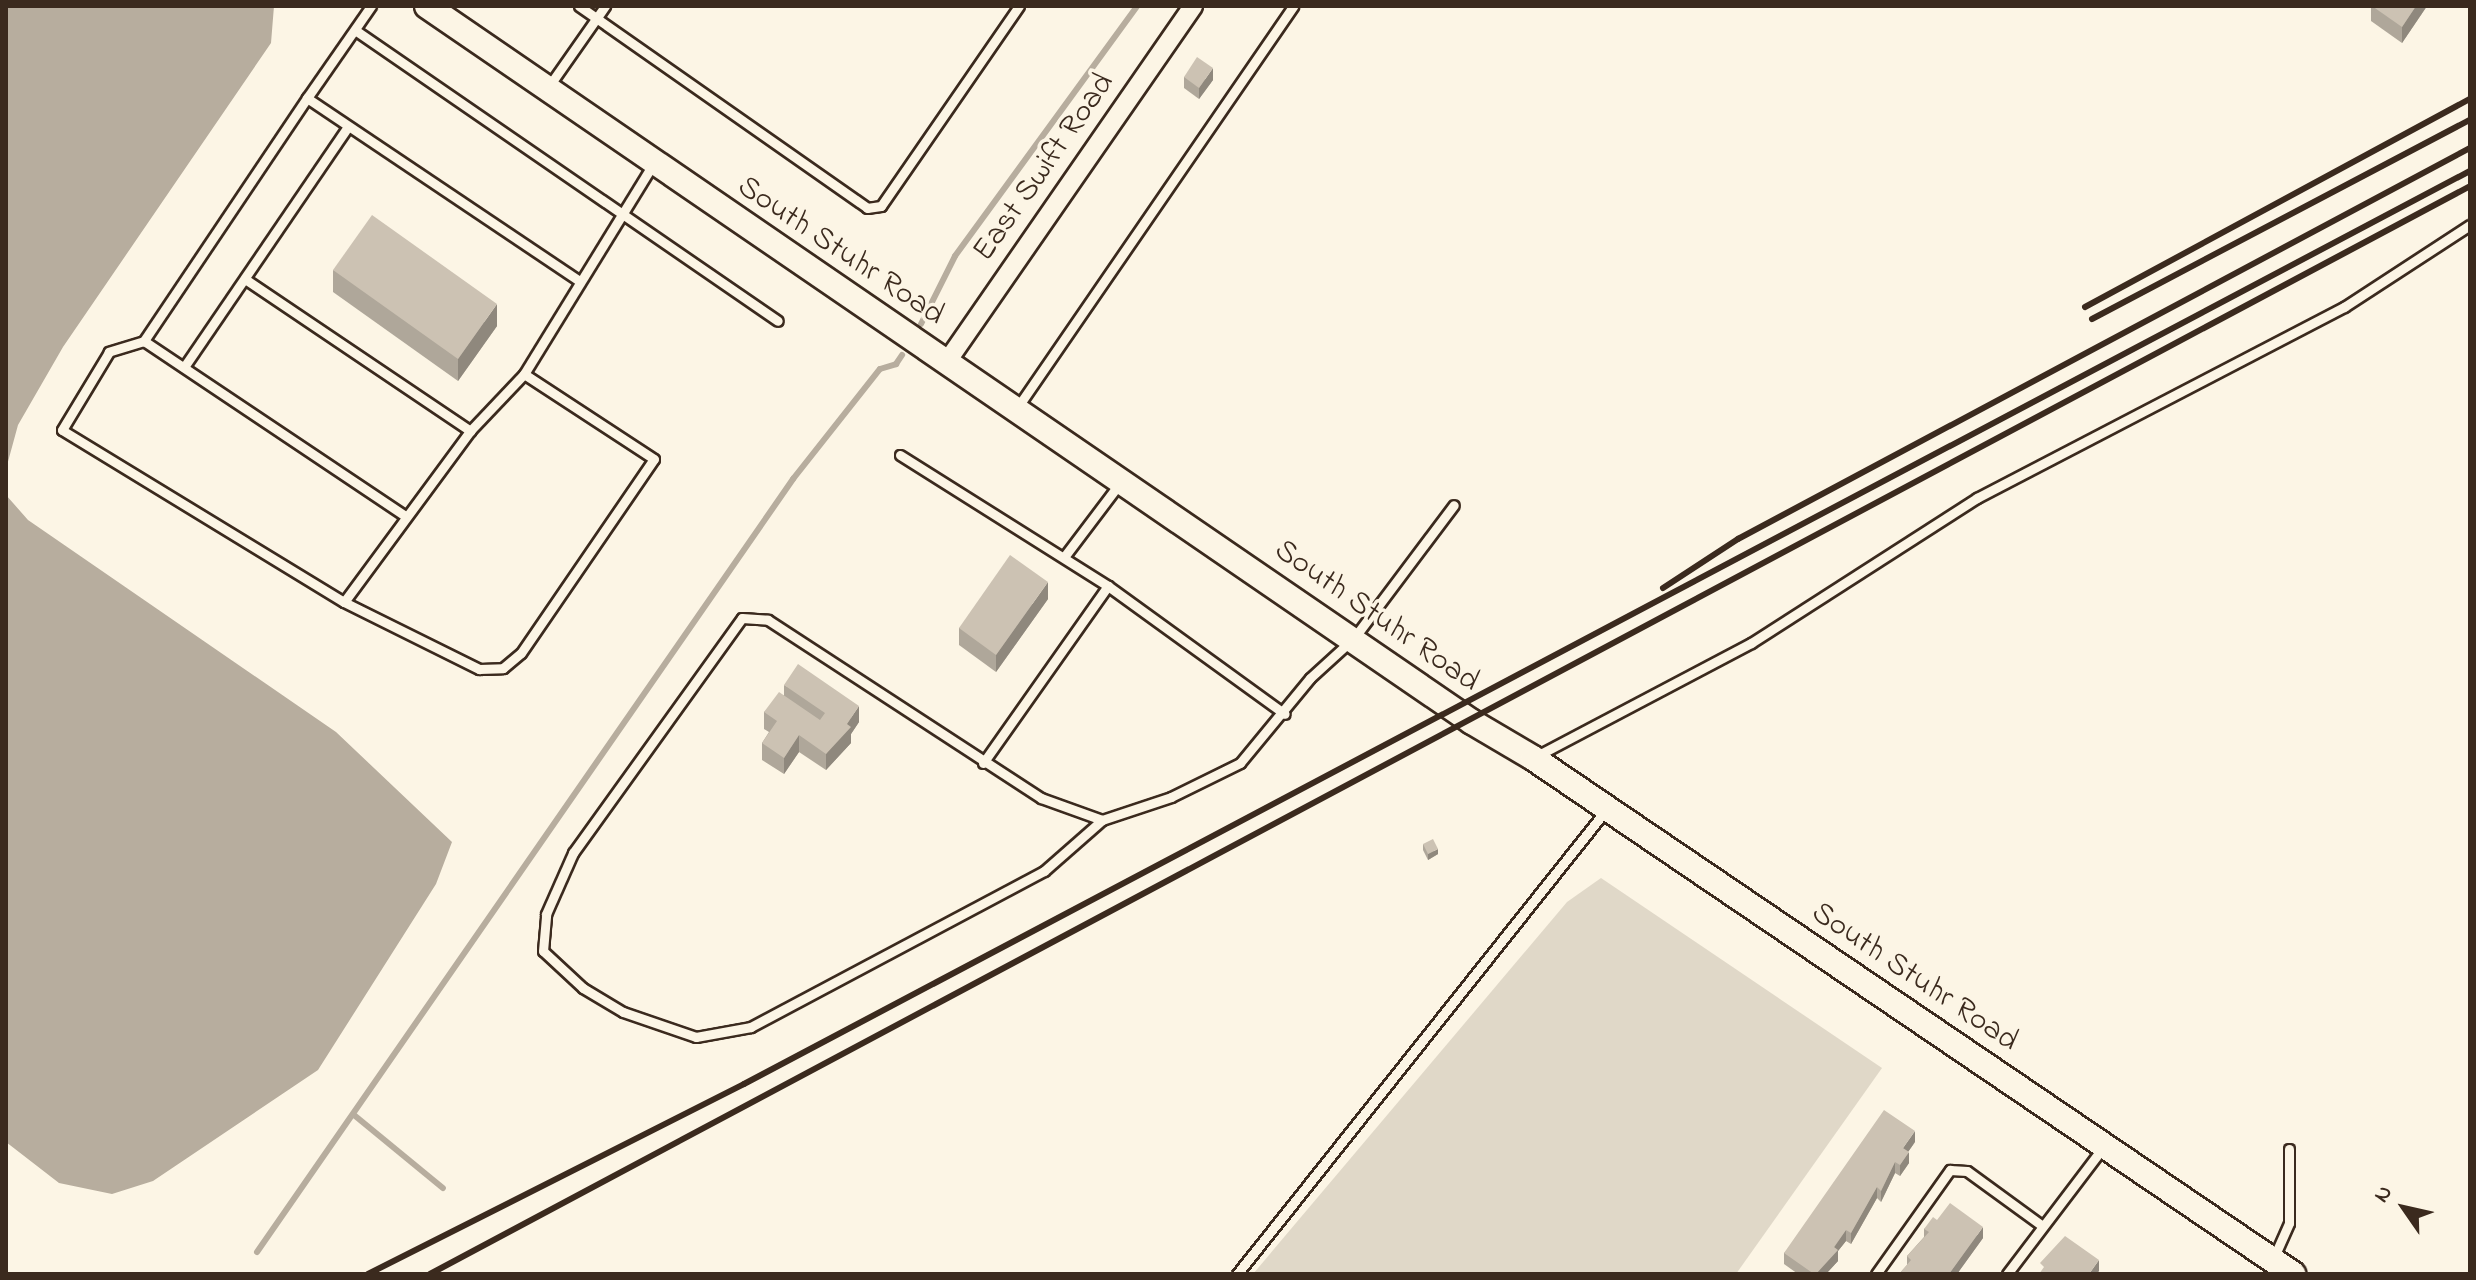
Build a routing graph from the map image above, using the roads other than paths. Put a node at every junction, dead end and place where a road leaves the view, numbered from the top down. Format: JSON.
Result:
{"nodes":[{"id":1,"x":371,"y":6,"type":"edge"},
{"id":2,"x":427,"y":6,"type":"edge"},
{"id":3,"x":579,"y":6,"type":"edge"},
{"id":4,"x":605,"y":6,"type":"edge"},
{"id":5,"x":1019,"y":6,"type":"edge"},
{"id":6,"x":1193,"y":6,"type":"edge"},
{"id":7,"x":1293,"y":6,"type":"edge"},
{"id":8,"x":597,"y":18,"type":"junction"},
{"id":9,"x":355,"y":30,"type":"junction"},
{"id":10,"x":547,"y":89,"type":"junction"},
{"id":11,"x":307,"y":98,"type":"junction"},
{"id":12,"x":348,"y":127,"type":"junction"},
{"id":13,"x":654,"y":163,"type":"junction"},
{"id":14,"x":623,"y":215,"type":"junction"},
{"id":15,"x":2470,"y":225,"type":"edge"},
{"id":16,"x":245,"y":279,"type":"junction"},
{"id":17,"x":578,"y":280,"type":"junction"},
{"id":18,"x":778,"y":321,"type":"dead end"},
{"id":19,"x":144,"y":341,"type":"junction"},
{"id":20,"x":946,"y":363,"type":"junction"},
{"id":21,"x":184,"y":367,"type":"junction"},
{"id":22,"x":524,"y":374,"type":"junction"},
{"id":23,"x":1015,"y":411,"type":"junction"},
{"id":24,"x":470,"y":431,"type":"junction"},
{"id":25,"x":900,"y":455,"type":"dead end"},
{"id":26,"x":1121,"y":482,"type":"junction"},
{"id":27,"x":1454,"y":505,"type":"dead end"},
{"id":28,"x":405,"y":516,"type":"junction"},
{"id":29,"x":1064,"y":557,"type":"junction"},
{"id":30,"x":1108,"y":586,"type":"junction"},
{"id":31,"x":344,"y":602,"type":"junction"},
{"id":32,"x":1354,"y":638,"type":"junction"},
{"id":33,"x":1285,"y":714,"type":"junction"},
{"id":34,"x":1533,"y":758,"type":"junction"},
{"id":35,"x":983,"y":763,"type":"junction"},
{"id":36,"x":1607,"y":809,"type":"junction"},
{"id":37,"x":1102,"y":820,"type":"junction"},
{"id":38,"x":2104,"y":1146,"type":"junction"},
{"id":39,"x":2289,"y":1149,"type":"dead end"},
{"id":40,"x":2041,"y":1225,"type":"junction"},
{"id":41,"x":2283,"y":1267,"type":"edge"},
{"id":42,"x":1237,"y":1274,"type":"edge"},
{"id":43,"x":1876,"y":1274,"type":"edge"},
{"id":44,"x":2007,"y":1274,"type":"edge"}],
"edges":[{"from":1,"to":9,"type":"lane"},
{"from":2,"to":10,"type":"main road","name":"South Stuhr Road"},
{"from":3,"to":8,"type":"lane"},
{"from":4,"to":8,"type":"lane"},
{"from":5,"to":8,"type":"lane"},
{"from":6,"to":20,"type":"street","name":"East Swift Road"},
{"from":7,"to":23,"type":"lane"},
{"from":8,"to":10,"type":"lane"},
{"from":9,"to":11,"type":"lane"},
{"from":9,"to":14,"type":"lane"},
{"from":10,"to":13,"type":"main road","name":"South Stuhr Road"},
{"from":11,"to":12,"type":"lane"},
{"from":11,"to":19,"type":"lane"},
{"from":12,"to":16,"type":"lane"},
{"from":12,"to":17,"type":"lane"},
{"from":13,"to":14,"type":"lane"},
{"from":13,"to":20,"type":"main road","name":"South Stuhr Road"},
{"from":14,"to":17,"type":"lane"},
{"from":14,"to":18,"type":"lane"},
{"from":15,"to":34,"type":"lane"},
{"from":16,"to":21,"type":"lane"},
{"from":16,"to":24,"type":"lane"},
{"from":17,"to":22,"type":"lane"},
{"from":19,"to":21,"type":"lane"},
{"from":19,"to":31,"type":"lane"},
{"from":20,"to":23,"type":"main road","name":"South Stuhr Road"},
{"from":21,"to":28,"type":"lane"},
{"from":22,"to":24,"type":"lane"},
{"from":22,"to":31,"type":"lane"},
{"from":23,"to":26,"type":"main road","name":"South Stuhr Road"},
{"from":24,"to":28,"type":"lane"},
{"from":25,"to":29,"type":"lane"},
{"from":26,"to":29,"type":"lane"},
{"from":26,"to":32,"type":"main road","name":"South Stuhr Road"},
{"from":27,"to":32,"type":"lane"},
{"from":28,"to":31,"type":"lane"},
{"from":29,"to":30,"type":"lane"},
{"from":30,"to":33,"type":"lane"},
{"from":30,"to":35,"type":"lane"},
{"from":32,"to":33,"type":"lane"},
{"from":32,"to":34,"type":"main road","name":"South Stuhr Road"},
{"from":33,"to":37,"type":"lane"},
{"from":34,"to":36,"type":"main road","name":"South Stuhr Road"},
{"from":35,"to":37,"type":"lane"},
{"from":35,"to":37,"type":"lane"},
{"from":36,"to":38,"type":"main road","name":"South Stuhr Road"},
{"from":36,"to":42,"type":"lane"},
{"from":38,"to":40,"type":"lane"},
{"from":38,"to":41,"type":"main road","name":"South Stuhr Road"},
{"from":39,"to":41,"type":"lane"},
{"from":40,"to":43,"type":"lane"},
{"from":40,"to":44,"type":"lane"}]}
